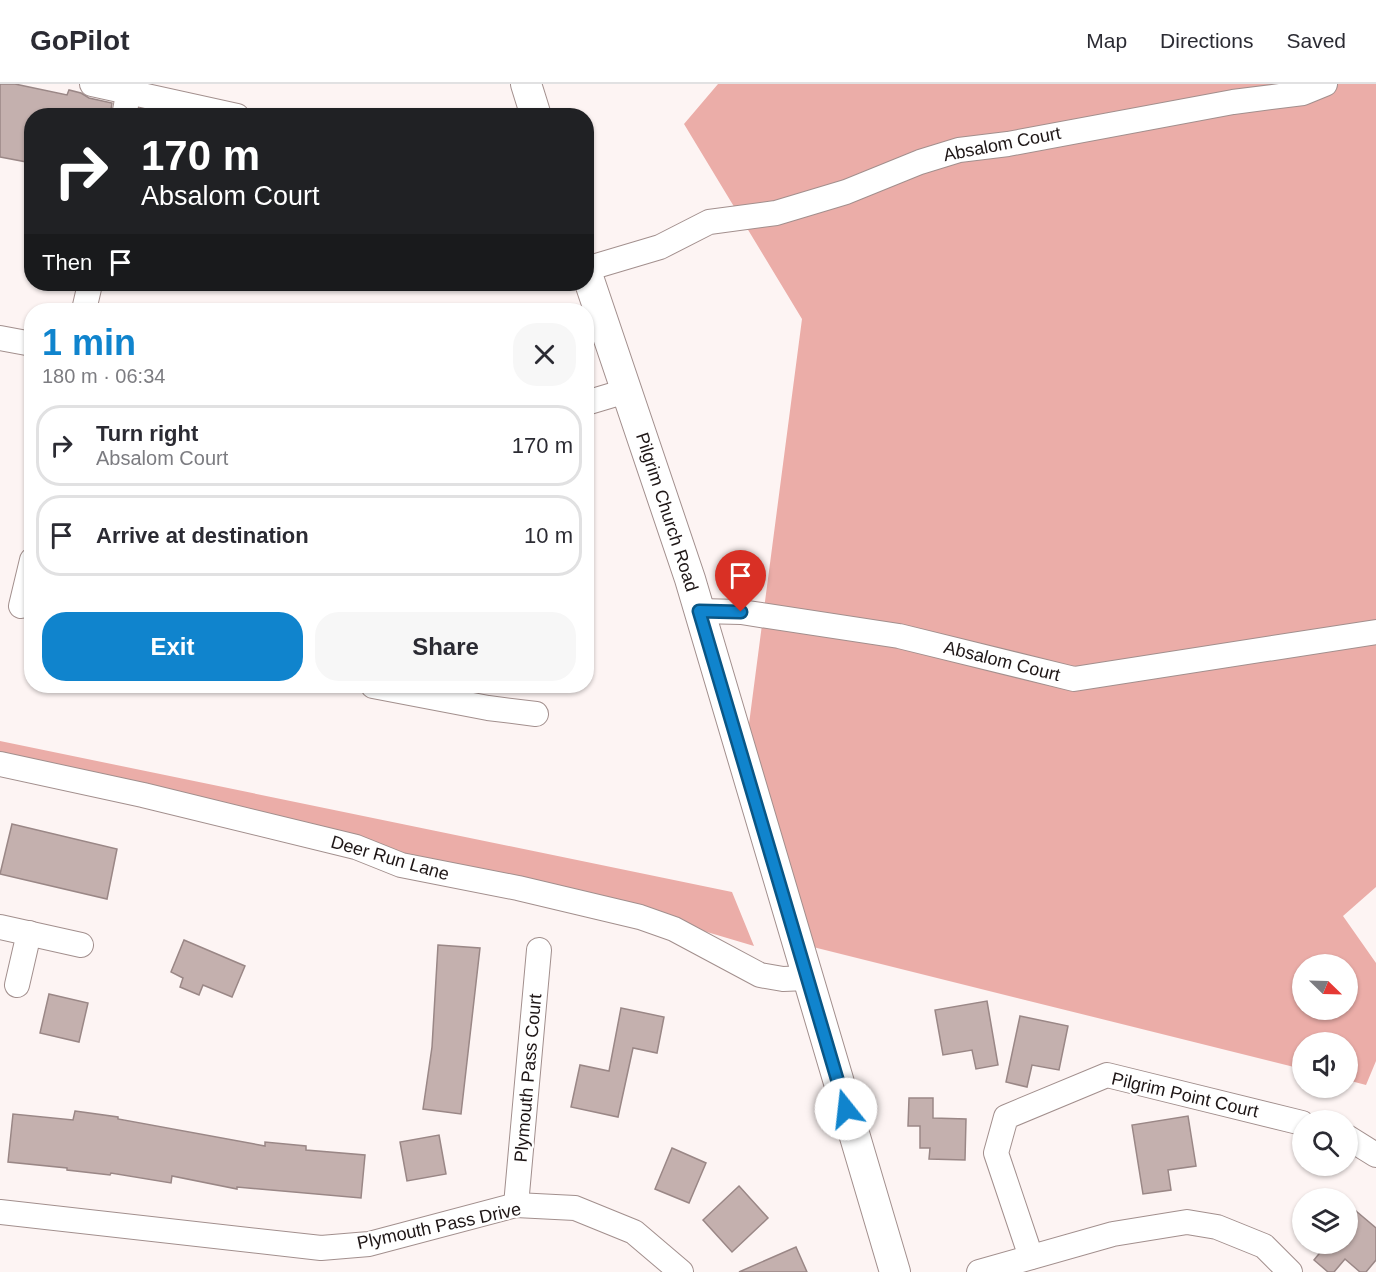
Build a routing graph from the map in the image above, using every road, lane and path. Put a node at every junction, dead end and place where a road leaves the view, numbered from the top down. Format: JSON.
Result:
{"nodes":[{"id":1,"x":92,"y":84,"type":"edge"},
{"id":2,"x":526,"y":84,"type":"edge"},
{"id":3,"x":1324,"y":84,"type":"edge"},
{"id":4,"x":130,"y":88,"type":"edge"},
{"id":5,"x":126,"y":108,"type":"edge"},
{"id":6,"x":206,"y":108,"type":"edge"},
{"id":7,"x":534,"y":108,"type":"edge"},
{"id":8,"x":594,"y":268,"type":"edge"},
{"id":9,"x":593,"y":291,"type":"edge"},
{"id":10,"x":0,"y":338,"type":"edge"},
{"id":11,"x":24,"y":342,"type":"edge"},
{"id":12,"x":626,"y":391,"type":"junction"},
{"id":13,"x":594,"y":401,"type":"edge"},
{"id":14,"x":24,"y":585,"type":"edge"},
{"id":15,"x":17,"y":606,"type":"edge"},
{"id":16,"x":699,"y":611,"type":"junction"},
{"id":17,"x":1376,"y":632,"type":"edge"},
{"id":18,"x":410,"y":693,"type":"edge"},
{"id":19,"x":536,"y":714,"type":"dead end"},
{"id":20,"x":0,"y":764,"type":"edge"},
{"id":21,"x":0,"y":927,"type":"edge"},
{"id":22,"x":29,"y":933,"type":"junction"},
{"id":23,"x":81,"y":945,"type":"dead end"},
{"id":24,"x":539,"y":950,"type":"dead end"},
{"id":25,"x":807,"y":978,"type":"junction"},
{"id":26,"x":17,"y":985,"type":"dead end"},
{"id":27,"x":1292,"y":1121,"type":"edge"},
{"id":28,"x":1358,"y":1144,"type":"edge"},
{"id":29,"x":1376,"y":1155,"type":"edge"},
{"id":30,"x":516,"y":1205,"type":"junction"},
{"id":31,"x":0,"y":1212,"type":"edge"},
{"id":32,"x":1030,"y":1257,"type":"junction"},
{"id":33,"x":681,"y":1272,"type":"edge"},
{"id":34,"x":895,"y":1272,"type":"edge"},
{"id":35,"x":980,"y":1272,"type":"edge"},
{"id":36,"x":1290,"y":1272,"type":"edge"}],
"edges":[{"from":1,"to":4,"type":"street"},
{"from":2,"to":7,"type":"street"},
{"from":3,"to":8,"type":"street","name":"Absalom Court"},
{"from":4,"to":5,"type":"street"},
{"from":4,"to":6,"type":"street"},
{"from":9,"to":12,"type":"street","name":"Pilgrim Church Road"},
{"from":10,"to":11,"type":"street"},
{"from":12,"to":13,"type":"street"},
{"from":12,"to":16,"type":"street","name":"Pilgrim Church Road"},
{"from":14,"to":15,"type":"street"},
{"from":16,"to":17,"type":"street","name":"Absalom Court"},
{"from":16,"to":25,"type":"street","name":"Pilgrim Church Road"},
{"from":18,"to":19,"type":"street"},
{"from":20,"to":25,"type":"street","name":"Deer Run Lane"},
{"from":21,"to":22,"type":"street"},
{"from":22,"to":23,"type":"street"},
{"from":22,"to":26,"type":"street"},
{"from":24,"to":30,"type":"street","name":"Plymouth Pass Court"},
{"from":25,"to":34,"type":"street","name":"Pilgrim Church Road"},
{"from":27,"to":32,"type":"street","name":"Pilgrim Point Court"},
{"from":28,"to":29,"type":"street"},
{"from":30,"to":31,"type":"street","name":"Plymouth Pass Drive"},
{"from":30,"to":33,"type":"street","name":"Plymouth Pass Drive"},
{"from":32,"to":35,"type":"street"},
{"from":32,"to":36,"type":"street"}]}
